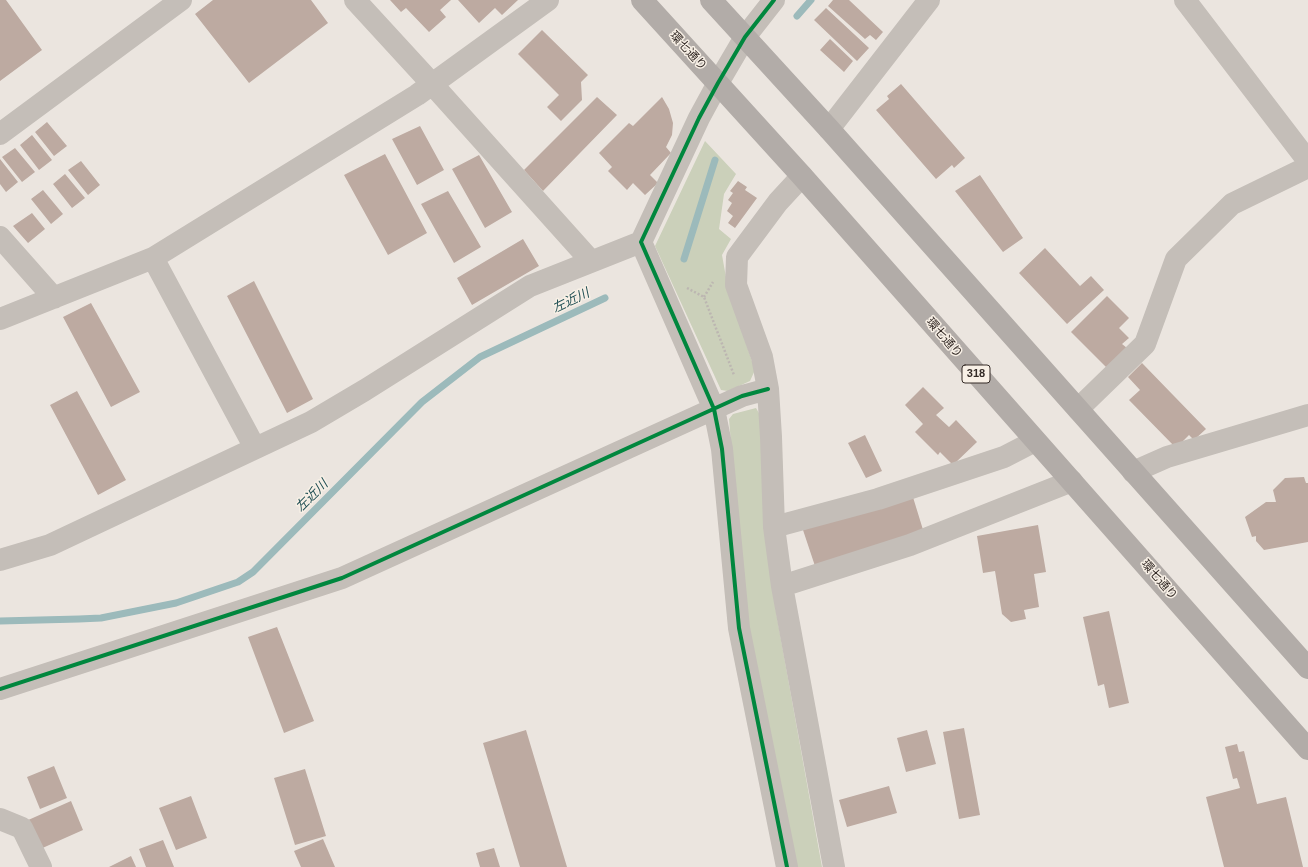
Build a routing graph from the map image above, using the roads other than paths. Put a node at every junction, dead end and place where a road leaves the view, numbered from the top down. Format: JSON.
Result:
{"nodes":[{"id":1,"x":181,"y":0,"type":"edge"},
{"id":2,"x":355,"y":0,"type":"edge"},
{"id":3,"x":548,"y":0,"type":"edge"},
{"id":4,"x":642,"y":0,"type":"edge"},
{"id":5,"x":711,"y":0,"type":"edge"},
{"id":6,"x":774,"y":0,"type":"edge"},
{"id":7,"x":929,"y":0,"type":"edge"},
{"id":8,"x":1185,"y":0,"type":"edge"},
{"id":9,"x":745,"y":38,"type":"junction"},
{"id":10,"x":718,"y":83,"type":"junction"},
{"id":11,"x":433,"y":84,"type":"junction"},
{"id":12,"x":829,"y":129,"type":"junction"},
{"id":13,"x":0,"y":134,"type":"edge"},
{"id":14,"x":1308,"y":161,"type":"edge"},
{"id":15,"x":1308,"y":167,"type":"edge"},
{"id":16,"x":802,"y":176,"type":"junction"},
{"id":17,"x":0,"y":237,"type":"edge"},
{"id":18,"x":641,"y":242,"type":"junction"},
{"id":19,"x":153,"y":258,"type":"junction"},
{"id":20,"x":591,"y":261,"type":"junction"},
{"id":21,"x":54,"y":298,"type":"junction"},
{"id":22,"x":0,"y":319,"type":"edge"},
{"id":23,"x":768,"y":389,"type":"junction"},
{"id":24,"x":714,"y":409,"type":"junction"},
{"id":25,"x":1078,"y":409,"type":"junction"},
{"id":26,"x":1308,"y":415,"type":"edge"},
{"id":27,"x":1035,"y":441,"type":"junction"},
{"id":28,"x":255,"y":448,"type":"junction"},
{"id":29,"x":1133,"y":472,"type":"junction"},
{"id":30,"x":1072,"y":481,"type":"junction"},
{"id":31,"x":774,"y":527,"type":"junction"},
{"id":32,"x":0,"y":560,"type":"edge"},
{"id":33,"x":782,"y":586,"type":"junction"},
{"id":34,"x":1308,"y":668,"type":"edge"},
{"id":35,"x":0,"y":689,"type":"edge"},
{"id":36,"x":1308,"y":749,"type":"edge"},
{"id":37,"x":0,"y":819,"type":"edge"},
{"id":38,"x":41,"y":867,"type":"edge"},
{"id":39,"x":787,"y":867,"type":"edge"},
{"id":40,"x":834,"y":867,"type":"edge"}],
"edges":[{"from":1,"to":13,"type":"street"},
{"from":2,"to":11,"type":"street"},
{"from":3,"to":11,"type":"street"},
{"from":4,"to":10,"type":"main road","name":"環七通り","number":"318"},
{"from":5,"to":9,"type":"main road"},
{"from":6,"to":9,"type":"street"},
{"from":7,"to":12,"type":"street"},
{"from":8,"to":14,"type":"street"},
{"from":9,"to":10,"type":"street"},
{"from":9,"to":12,"type":"main road"},
{"from":10,"to":16,"type":"main road","name":"環七通り","number":"318"},
{"from":10,"to":18,"type":"street"},
{"from":11,"to":19,"type":"street"},
{"from":11,"to":20,"type":"street"},
{"from":12,"to":25,"type":"main road"},
{"from":15,"to":25,"type":"street"},
{"from":16,"to":23,"type":"street"},
{"from":16,"to":27,"type":"main road","name":"環七通り","number":"318"},
{"from":17,"to":21,"type":"street"},
{"from":18,"to":20,"type":"street"},
{"from":18,"to":24,"type":"street"},
{"from":19,"to":21,"type":"street"},
{"from":19,"to":28,"type":"street"},
{"from":20,"to":28,"type":"street"},
{"from":21,"to":22,"type":"street"},
{"from":23,"to":24,"type":"street"},
{"from":23,"to":31,"type":"street"},
{"from":24,"to":35,"type":"street"},
{"from":24,"to":39,"type":"street"},
{"from":25,"to":29,"type":"main road"},
{"from":26,"to":29,"type":"street"},
{"from":27,"to":30,"type":"main road","name":"環七通り","number":"318"},
{"from":27,"to":31,"type":"street"},
{"from":28,"to":32,"type":"street"},
{"from":29,"to":34,"type":"main road"},
{"from":30,"to":33,"type":"street"},
{"from":30,"to":36,"type":"main road","name":"環七通り","number":"318"},
{"from":31,"to":33,"type":"street"},
{"from":33,"to":40,"type":"street"},
{"from":37,"to":38,"type":"street"}]}
